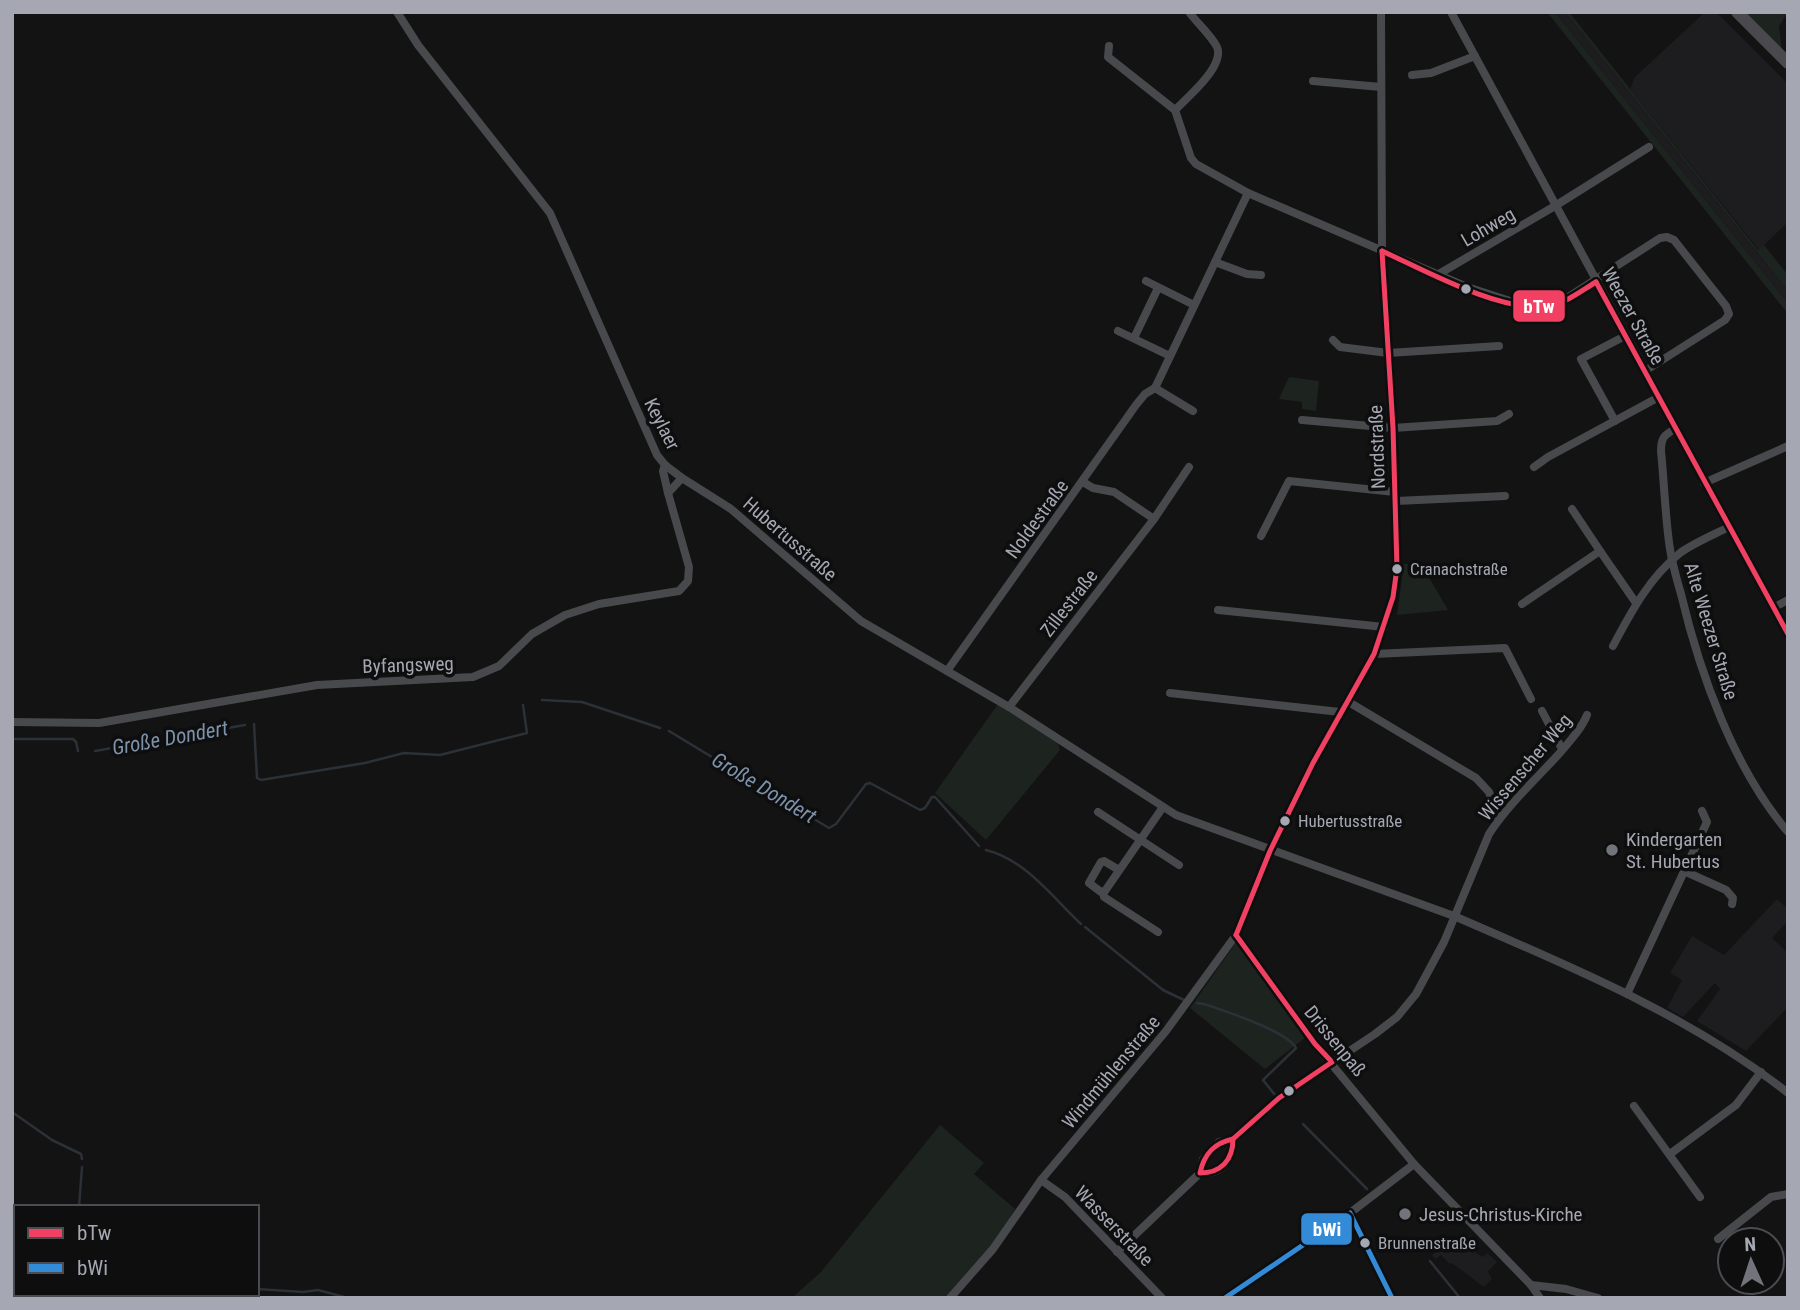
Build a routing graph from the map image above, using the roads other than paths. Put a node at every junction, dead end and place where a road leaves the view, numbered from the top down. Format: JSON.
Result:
{"nodes":[{"id":1,"x":397,"y":12,"type":"edge"},
{"id":2,"x":1189,"y":12,"type":"edge"},
{"id":3,"x":1381,"y":12,"type":"edge"},
{"id":4,"x":1451,"y":12,"type":"edge"},
{"id":5,"x":1737,"y":12,"type":"edge"},
{"id":6,"x":1109,"y":46,"type":"dead end"},
{"id":7,"x":1475,"y":57,"type":"junction"},
{"id":8,"x":1788,"y":63,"type":"edge"},
{"id":9,"x":1412,"y":75,"type":"dead end"},
{"id":10,"x":1313,"y":81,"type":"dead end"},
{"id":11,"x":1381,"y":87,"type":"junction"},
{"id":12,"x":1175,"y":110,"type":"junction"},
{"id":13,"x":1649,"y":147,"type":"dead end"},
{"id":14,"x":1248,"y":193,"type":"junction"},
{"id":15,"x":1555,"y":206,"type":"junction"},
{"id":16,"x":1382,"y":251,"type":"junction"},
{"id":17,"x":1215,"y":262,"type":"junction"},
{"id":18,"x":1261,"y":275,"type":"dead end"},
{"id":19,"x":1437,"y":275,"type":"junction"},
{"id":20,"x":1146,"y":281,"type":"dead end"},
{"id":21,"x":1596,"y":282,"type":"junction"},
{"id":22,"x":1158,"y":288,"type":"junction"},
{"id":23,"x":1194,"y":305,"type":"junction"},
{"id":24,"x":1118,"y":331,"type":"dead end"},
{"id":25,"x":1625,"y":336,"type":"junction"},
{"id":26,"x":1134,"y":338,"type":"junction"},
{"id":27,"x":1333,"y":340,"type":"dead end"},
{"id":28,"x":1499,"y":346,"type":"dead end"},
{"id":29,"x":1388,"y":353,"type":"junction"},
{"id":30,"x":1170,"y":356,"type":"junction"},
{"id":31,"x":1645,"y":371,"type":"junction"},
{"id":32,"x":1155,"y":388,"type":"junction"},
{"id":33,"x":1659,"y":397,"type":"junction"},
{"id":34,"x":1193,"y":411,"type":"dead end"},
{"id":35,"x":1509,"y":414,"type":"dead end"},
{"id":36,"x":1302,"y":420,"type":"dead end"},
{"id":37,"x":1615,"y":421,"type":"junction"},
{"id":38,"x":1393,"y":428,"type":"junction"},
{"id":39,"x":1675,"y":429,"type":"junction"},
{"id":40,"x":1788,"y":446,"type":"edge"},
{"id":41,"x":665,"y":465,"type":"junction"},
{"id":42,"x":1189,"y":467,"type":"dead end"},
{"id":43,"x":1534,"y":467,"type":"dead end"},
{"id":44,"x":682,"y":478,"type":"junction"},
{"id":45,"x":1083,"y":482,"type":"junction"},
{"id":46,"x":1704,"y":483,"type":"junction"},
{"id":47,"x":668,"y":493,"type":"junction"},
{"id":48,"x":1505,"y":495,"type":"dead end"},
{"id":49,"x":1395,"y":496,"type":"junction"},
{"id":50,"x":1572,"y":509,"type":"dead end"},
{"id":51,"x":1154,"y":519,"type":"junction"},
{"id":52,"x":1728,"y":527,"type":"junction"},
{"id":53,"x":1261,"y":536,"type":"dead end"},
{"id":54,"x":1600,"y":551,"type":"junction"},
{"id":55,"x":1672,"y":561,"type":"junction"},
{"id":56,"x":1788,"y":600,"type":"edge"},
{"id":57,"x":1636,"y":603,"type":"junction"},
{"id":58,"x":1522,"y":604,"type":"dead end"},
{"id":59,"x":1773,"y":608,"type":"junction"},
{"id":60,"x":1218,"y":610,"type":"dead end"},
{"id":61,"x":1384,"y":627,"type":"junction"},
{"id":62,"x":1788,"y":634,"type":"edge"},
{"id":63,"x":1613,"y":646,"type":"dead end"},
{"id":64,"x":1374,"y":654,"type":"junction"},
{"id":65,"x":947,"y":671,"type":"junction"},
{"id":66,"x":1170,"y":692,"type":"dead end"},
{"id":67,"x":1531,"y":699,"type":"dead end"},
{"id":68,"x":1347,"y":701,"type":"junction"},
{"id":69,"x":1009,"y":707,"type":"junction"},
{"id":70,"x":1542,"y":711,"type":"dead end"},
{"id":71,"x":1340,"y":712,"type":"junction"},
{"id":72,"x":1587,"y":715,"type":"dead end"},
{"id":73,"x":12,"y":722,"type":"edge"},
{"id":74,"x":1563,"y":749,"type":"junction"},
{"id":75,"x":1163,"y":807,"type":"junction"},
{"id":76,"x":1702,"y":811,"type":"dead end"},
{"id":77,"x":1098,"y":812,"type":"dead end"},
{"id":78,"x":1499,"y":819,"type":"junction"},
{"id":79,"x":1788,"y":832,"type":"edge"},
{"id":80,"x":1140,"y":839,"type":"junction"},
{"id":81,"x":1270,"y":851,"type":"junction"},
{"id":82,"x":1179,"y":866,"type":"dead end"},
{"id":83,"x":1119,"y":870,"type":"junction"},
{"id":84,"x":1684,"y":871,"type":"junction"},
{"id":85,"x":1103,"y":892,"type":"junction"},
{"id":86,"x":1732,"y":904,"type":"dead end"},
{"id":87,"x":1454,"y":916,"type":"junction"},
{"id":88,"x":1158,"y":932,"type":"dead end"},
{"id":89,"x":1236,"y":935,"type":"junction"},
{"id":90,"x":1627,"y":994,"type":"junction"},
{"id":91,"x":1332,"y":1062,"type":"junction"},
{"id":92,"x":1761,"y":1072,"type":"junction"},
{"id":93,"x":1788,"y":1093,"type":"edge"},
{"id":94,"x":1633,"y":1107,"type":"dead end"},
{"id":95,"x":1233,"y":1139,"type":"junction"},
{"id":96,"x":1670,"y":1154,"type":"junction"},
{"id":97,"x":1414,"y":1164,"type":"junction"},
{"id":98,"x":1200,"y":1173,"type":"junction"},
{"id":99,"x":1041,"y":1180,"type":"junction"},
{"id":100,"x":1788,"y":1194,"type":"edge"},
{"id":101,"x":1700,"y":1197,"type":"dead end"},
{"id":102,"x":1350,"y":1213,"type":"junction"},
{"id":103,"x":1735,"y":1226,"type":"edge"},
{"id":104,"x":1117,"y":1252,"type":"junction"},
{"id":105,"x":1531,"y":1285,"type":"junction"},
{"id":106,"x":950,"y":1298,"type":"edge"},
{"id":107,"x":1162,"y":1298,"type":"edge"},
{"id":108,"x":1225,"y":1298,"type":"edge"},
{"id":109,"x":1392,"y":1298,"type":"edge"},
{"id":110,"x":1540,"y":1298,"type":"edge"},
{"id":111,"x":1598,"y":1298,"type":"edge"}],
"edges":[{"from":1,"to":41,"type":"street","name":"Keylaer"},
{"from":2,"to":12,"type":"street"},
{"from":3,"to":11,"type":"street","name":"Nordstraße"},
{"from":4,"to":7,"type":"street","name":"Weezer Straße"},
{"from":5,"to":8,"type":"main road"},
{"from":6,"to":12,"type":"street"},
{"from":7,"to":9,"type":"street"},
{"from":7,"to":15,"type":"street","name":"Weezer Straße"},
{"from":10,"to":11,"type":"street"},
{"from":11,"to":16,"type":"street","name":"Nordstraße"},
{"from":12,"to":14,"type":"street"},
{"from":13,"to":15,"type":"street","name":"Lohweg"},
{"from":14,"to":16,"type":"street"},
{"from":14,"to":17,"type":"street","name":"Noldestraße"},
{"from":15,"to":19,"type":"street","name":"Lohweg"},
{"from":15,"to":21,"type":"street","name":"Weezer Straße"},
{"from":16,"to":19,"type":"street"},
{"from":16,"to":29,"type":"street","name":"Nordstraße"},
{"from":17,"to":18,"type":"street"},
{"from":17,"to":23,"type":"street","name":"Noldestraße"},
{"from":19,"to":21,"type":"street"},
{"from":20,"to":22,"type":"street"},
{"from":21,"to":25,"type":"street","name":"Weezer Straße"},
{"from":21,"to":31,"type":"street"},
{"from":22,"to":23,"type":"street"},
{"from":22,"to":26,"type":"street"},
{"from":23,"to":30,"type":"street","name":"Noldestraße"},
{"from":24,"to":26,"type":"street"},
{"from":25,"to":31,"type":"street","name":"Weezer Straße"},
{"from":25,"to":37,"type":"street"},
{"from":26,"to":30,"type":"street"},
{"from":27,"to":29,"type":"street"},
{"from":28,"to":29,"type":"street"},
{"from":29,"to":38,"type":"street","name":"Nordstraße"},
{"from":30,"to":32,"type":"street","name":"Noldestraße"},
{"from":31,"to":33,"type":"street","name":"Weezer Straße"},
{"from":32,"to":34,"type":"street"},
{"from":32,"to":45,"type":"street","name":"Noldestraße"},
{"from":33,"to":37,"type":"street"},
{"from":33,"to":39,"type":"street","name":"Weezer Straße"},
{"from":35,"to":38,"type":"street"},
{"from":36,"to":38,"type":"street"},
{"from":37,"to":43,"type":"street"},
{"from":38,"to":49,"type":"street","name":"Nordstraße"},
{"from":39,"to":46,"type":"street","name":"Weezer Straße"},
{"from":39,"to":55,"type":"street","name":"Alte Weezer Straße"},
{"from":40,"to":46,"type":"street"},
{"from":41,"to":44,"type":"street","name":"Hubertusstraße"},
{"from":41,"to":47,"type":"street","name":"Byfangsweg"},
{"from":42,"to":51,"type":"street","name":"Zillestraße"},
{"from":44,"to":47,"type":"street"},
{"from":44,"to":65,"type":"street","name":"Hubertusstraße"},
{"from":45,"to":51,"type":"street"},
{"from":45,"to":65,"type":"street","name":"Noldestraße"},
{"from":46,"to":52,"type":"street","name":"Weezer Straße"},
{"from":47,"to":73,"type":"street","name":"Byfangsweg"},
{"from":48,"to":49,"type":"street"},
{"from":49,"to":53,"type":"street"},
{"from":49,"to":61,"type":"street","name":"Nordstraße"},
{"from":50,"to":54,"type":"street"},
{"from":51,"to":69,"type":"street","name":"Zillestraße"},
{"from":52,"to":55,"type":"street"},
{"from":52,"to":59,"type":"street","name":"Weezer Straße"},
{"from":54,"to":57,"type":"street"},
{"from":54,"to":58,"type":"street"},
{"from":55,"to":57,"type":"street"},
{"from":55,"to":79,"type":"street","name":"Alte Weezer Straße"},
{"from":56,"to":59,"type":"street"},
{"from":57,"to":63,"type":"street"},
{"from":59,"to":62,"type":"street","name":"Weezer Straße"},
{"from":60,"to":61,"type":"street"},
{"from":61,"to":64,"type":"street","name":"Nordstraße"},
{"from":64,"to":67,"type":"street"},
{"from":64,"to":68,"type":"street","name":"Nordstraße"},
{"from":65,"to":69,"type":"street","name":"Hubertusstraße"},
{"from":66,"to":71,"type":"street"},
{"from":68,"to":71,"type":"street","name":"Nordstraße"},
{"from":68,"to":78,"type":"street"},
{"from":69,"to":75,"type":"street","name":"Hubertusstraße"},
{"from":70,"to":74,"type":"street"},
{"from":71,"to":81,"type":"street","name":"Nordstraße"},
{"from":72,"to":74,"type":"street","name":"Wissenscher Weg"},
{"from":74,"to":78,"type":"street","name":"Wissenscher Weg"},
{"from":75,"to":80,"type":"street"},
{"from":75,"to":81,"type":"street","name":"Hubertusstraße"},
{"from":76,"to":84,"type":"street"},
{"from":77,"to":80,"type":"street"},
{"from":78,"to":87,"type":"street","name":"Wissenscher Weg"},
{"from":80,"to":82,"type":"street"},
{"from":80,"to":83,"type":"street"},
{"from":81,"to":87,"type":"street","name":"Hubertusstraße"},
{"from":81,"to":89,"type":"street","name":"Windmühlenstraße"},
{"from":83,"to":85,"type":"street"},
{"from":83,"to":85,"type":"street"},
{"from":84,"to":86,"type":"street"},
{"from":84,"to":90,"type":"street"},
{"from":85,"to":88,"type":"street"},
{"from":87,"to":90,"type":"street","name":"Hubertusstraße"},
{"from":87,"to":91,"type":"street","name":"Wissenscher Weg"},
{"from":89,"to":91,"type":"street","name":"Drissenpaß"},
{"from":89,"to":99,"type":"street","name":"Windmühlenstraße"},
{"from":90,"to":92,"type":"street","name":"Hubertusstraße"},
{"from":91,"to":95,"type":"street","name":"Wissenscher Weg"},
{"from":91,"to":97,"type":"street","name":"Drissenpaß"},
{"from":92,"to":93,"type":"street","name":"Hubertusstraße"},
{"from":92,"to":96,"type":"street"},
{"from":94,"to":96,"type":"street"},
{"from":95,"to":98,"type":"street"},
{"from":95,"to":98,"type":"street"},
{"from":96,"to":101,"type":"street"},
{"from":97,"to":102,"type":"street"},
{"from":97,"to":105,"type":"street","name":"Drissenpaß"},
{"from":98,"to":104,"type":"street"},
{"from":99,"to":104,"type":"street","name":"Wasserstraße"},
{"from":99,"to":106,"type":"street","name":"Windmühlenstraße"},
{"from":100,"to":103,"type":"street"},
{"from":102,"to":108,"type":"street"},
{"from":102,"to":109,"type":"street"},
{"from":104,"to":107,"type":"street","name":"Wasserstraße"},
{"from":105,"to":110,"type":"street","name":"Drissenpaß"},
{"from":105,"to":111,"type":"street"}]}
